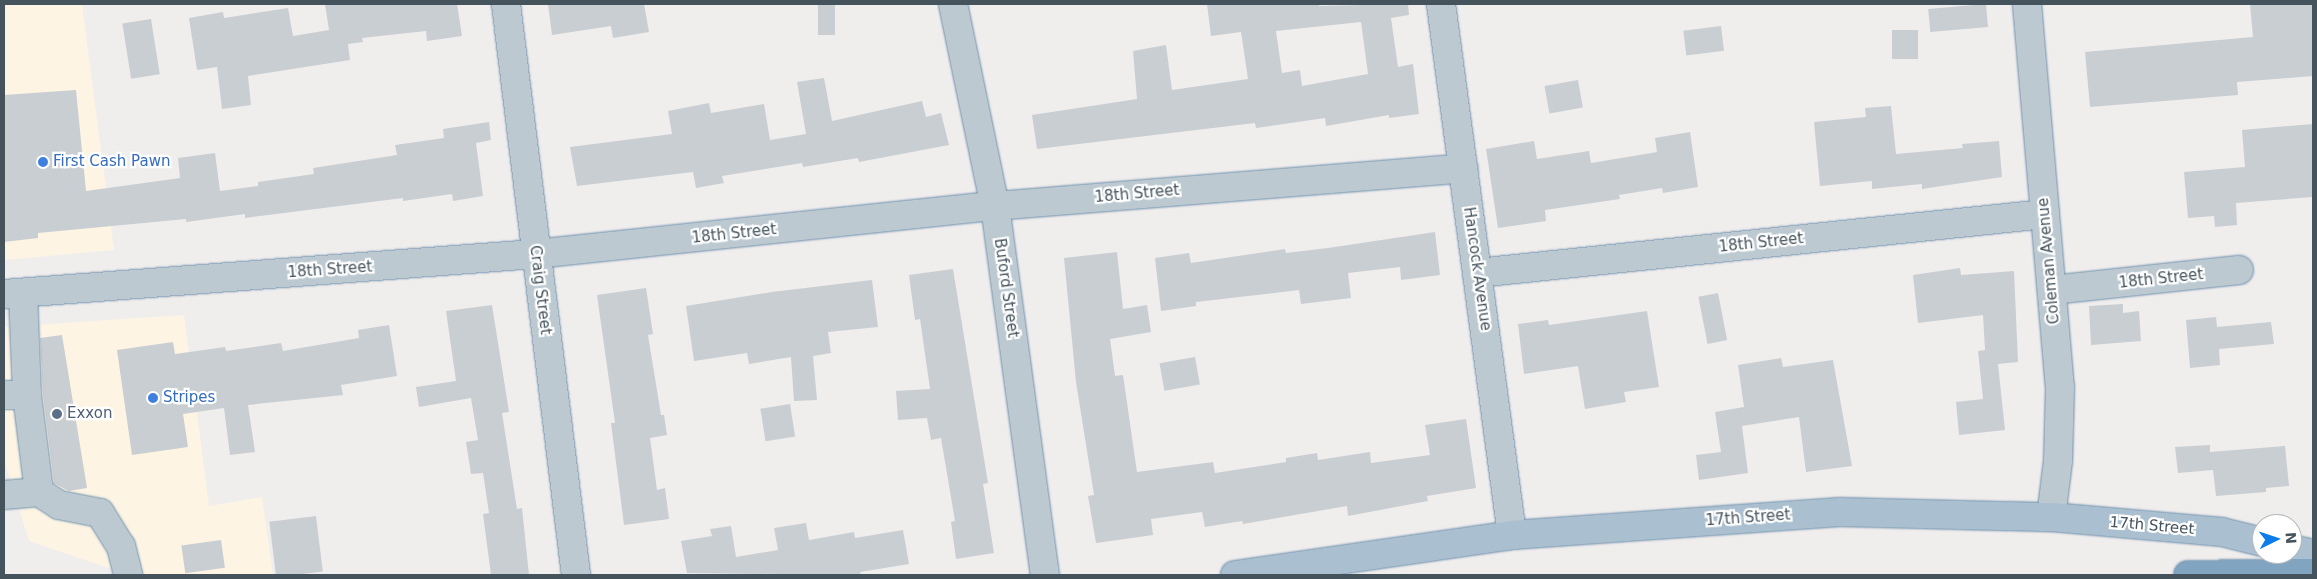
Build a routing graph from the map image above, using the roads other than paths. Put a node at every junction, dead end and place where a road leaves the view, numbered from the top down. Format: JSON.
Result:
{"nodes":[{"id":1,"x":506,"y":4,"type":"edge"},
{"id":2,"x":953,"y":4,"type":"edge"},
{"id":3,"x":1441,"y":4,"type":"edge"},
{"id":4,"x":2028,"y":4,"type":"edge"},
{"id":5,"x":1463,"y":168,"type":"junction"},
{"id":6,"x":995,"y":206,"type":"junction"},
{"id":7,"x":2045,"y":214,"type":"junction"},
{"id":8,"x":535,"y":254,"type":"junction"},
{"id":9,"x":2240,"y":270,"type":"dead end"},
{"id":10,"x":1478,"y":273,"type":"junction"},
{"id":11,"x":2052,"y":290,"type":"junction"},
{"id":12,"x":13,"y":294,"type":"edge"},
{"id":13,"x":15,"y":395,"type":"edge"},
{"id":14,"x":39,"y":492,"type":"junction"},
{"id":15,"x":4,"y":495,"type":"edge"},
{"id":16,"x":2051,"y":518,"type":"junction"},
{"id":17,"x":1512,"y":535,"type":"junction"},
{"id":18,"x":2252,"y":540,"type":"edge"},
{"id":19,"x":2313,"y":573,"type":"edge"},
{"id":20,"x":128,"y":575,"type":"edge"},
{"id":21,"x":576,"y":575,"type":"edge"},
{"id":22,"x":1045,"y":575,"type":"edge"},
{"id":23,"x":1236,"y":575,"type":"edge"},
{"id":24,"x":2188,"y":575,"type":"edge"}],
"edges":[{"from":1,"to":8,"type":"street","name":"Craig Street"},
{"from":2,"to":6,"type":"street","name":"Buford Street"},
{"from":3,"to":5,"type":"street","name":"Hancock Avenue"},
{"from":4,"to":7,"type":"street","name":"Coleman Avenue"},
{"from":5,"to":6,"type":"street","name":"18th Street"},
{"from":5,"to":10,"type":"street","name":"Hancock Avenue"},
{"from":6,"to":8,"type":"street","name":"18th Street"},
{"from":6,"to":22,"type":"street","name":"Buford Street"},
{"from":7,"to":10,"type":"street","name":"18th Street"},
{"from":7,"to":11,"type":"street","name":"Coleman Avenue"},
{"from":8,"to":12,"type":"street","name":"18th Street"},
{"from":8,"to":21,"type":"street","name":"Craig Street"},
{"from":9,"to":11,"type":"street","name":"18th Street"},
{"from":10,"to":17,"type":"street","name":"Hancock Avenue"},
{"from":11,"to":16,"type":"street","name":"Coleman Avenue"},
{"from":12,"to":13,"type":"street"},
{"from":13,"to":14,"type":"street"},
{"from":14,"to":15,"type":"street"},
{"from":14,"to":20,"type":"street"},
{"from":16,"to":17,"type":"main road","name":"17th Street"},
{"from":16,"to":18,"type":"main road","name":"17th Street"},
{"from":17,"to":23,"type":"main road","name":"17th Street"},
{"from":19,"to":24,"type":"highway"}]}
